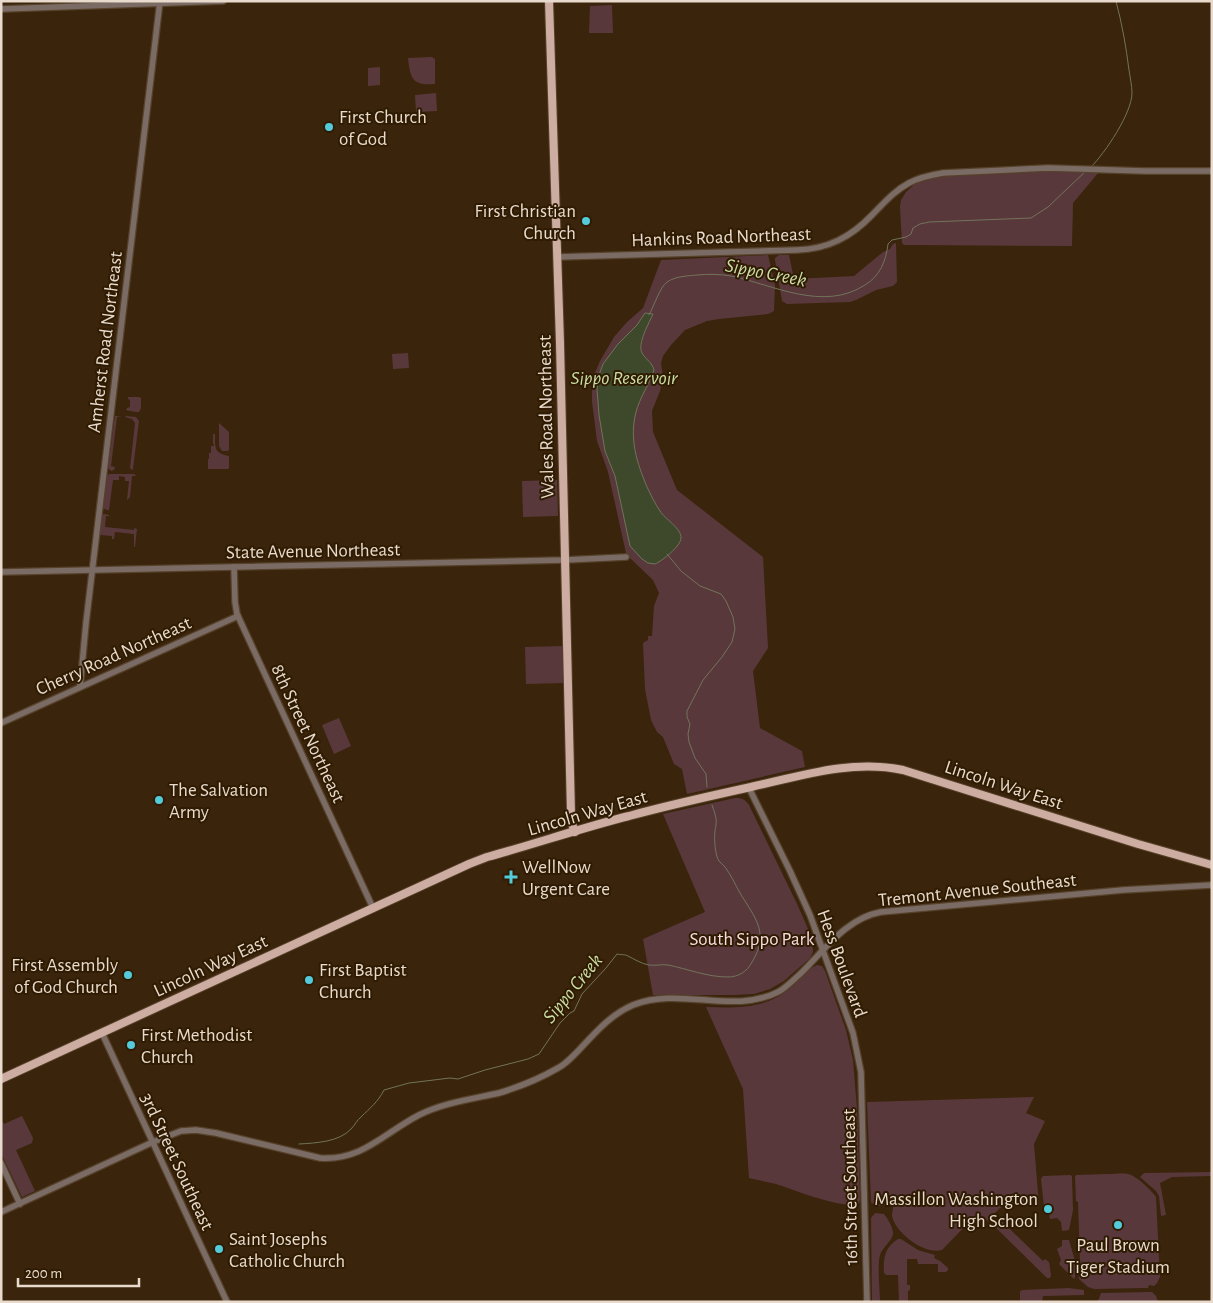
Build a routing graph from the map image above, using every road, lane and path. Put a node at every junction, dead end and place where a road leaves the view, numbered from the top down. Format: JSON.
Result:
{"nodes":[{"id":1,"x":223,"y":1,"type":"edge"},
{"id":2,"x":549,"y":1,"type":"edge"},
{"id":3,"x":160,"y":3,"type":"edge"},
{"id":4,"x":1,"y":9,"type":"edge"},
{"id":5,"x":1212,"y":171,"type":"edge"},
{"id":6,"x":557,"y":257,"type":"junction"},
{"id":7,"x":626,"y":557,"type":"dead end"},
{"id":8,"x":564,"y":560,"type":"junction"},
{"id":9,"x":234,"y":567,"type":"junction"},
{"id":10,"x":93,"y":570,"type":"junction"},
{"id":11,"x":1,"y":572,"type":"edge"},
{"id":12,"x":238,"y":616,"type":"junction"},
{"id":13,"x":80,"y":687,"type":"junction"},
{"id":14,"x":1,"y":723,"type":"edge"},
{"id":15,"x":749,"y":788,"type":"junction"},
{"id":16,"x":575,"y":832,"type":"junction"},
{"id":17,"x":1212,"y":865,"type":"edge"},
{"id":18,"x":1212,"y":885,"type":"edge"},
{"id":19,"x":372,"y":908,"type":"junction"},
{"id":20,"x":824,"y":951,"type":"junction"},
{"id":21,"x":102,"y":1033,"type":"junction"},
{"id":22,"x":861,"y":1072,"type":"joint"},
{"id":23,"x":1,"y":1079,"type":"edge"},
{"id":24,"x":153,"y":1142,"type":"junction"},
{"id":25,"x":1,"y":1163,"type":"edge"},
{"id":26,"x":20,"y":1204,"type":"junction"},
{"id":27,"x":1,"y":1212,"type":"edge"},
{"id":28,"x":227,"y":1302,"type":"edge"},
{"id":29,"x":867,"y":1302,"type":"edge"}],
"edges":[{"from":1,"to":3,"type":"street"},
{"from":2,"to":6,"type":"main road","name":"Wales Road Northeast"},
{"from":3,"to":4,"type":"street"},
{"from":3,"to":10,"type":"street","name":"Amherst Road Northeast"},
{"from":5,"to":6,"type":"street","name":"Hankins Road Northeast"},
{"from":6,"to":8,"type":"main road","name":"Wales Road Northeast"},
{"from":7,"to":8,"type":"street","name":"State Avenue Northeast"},
{"from":8,"to":9,"type":"street","name":"State Avenue Northeast"},
{"from":8,"to":16,"type":"main road","name":"Wales Road Northeast"},
{"from":9,"to":10,"type":"street","name":"State Avenue Northeast"},
{"from":9,"to":12,"type":"street","name":"8th Street Northeast"},
{"from":10,"to":11,"type":"street","name":"State Avenue Northeast"},
{"from":10,"to":13,"type":"street","name":"Amherst Road Northeast"},
{"from":12,"to":13,"type":"street","name":"Cherry Road Northeast"},
{"from":12,"to":19,"type":"street","name":"8th Street Northeast"},
{"from":13,"to":14,"type":"street","name":"Cherry Road Northeast"},
{"from":15,"to":16,"type":"main road","name":"Lincoln Way East"},
{"from":15,"to":17,"type":"main road","name":"Lincoln Way East"},
{"from":15,"to":20,"type":"street","name":"Hess Boulevard"},
{"from":16,"to":19,"type":"main road","name":"Lincoln Way East"},
{"from":18,"to":20,"type":"street","name":"Tremont Avenue Southeast"},
{"from":19,"to":21,"type":"main road","name":"Lincoln Way East"},
{"from":20,"to":22,"type":"street","name":"Hess Boulevard"},
{"from":20,"to":24,"type":"street","name":"Tremont Avenue Southeast"},
{"from":21,"to":23,"type":"main road","name":"Lincoln Way East"},
{"from":21,"to":24,"type":"street","name":"3rd Street Southeast"},
{"from":22,"to":29,"type":"street","name":"16th Street Southeast"},
{"from":24,"to":26,"type":"street","name":"Tremont Avenue Southeast"},
{"from":24,"to":28,"type":"street","name":"3rd Street Southeast"},
{"from":25,"to":26,"type":"street"},
{"from":26,"to":27,"type":"street","name":"Tremont Avenue Southeast"}]}
